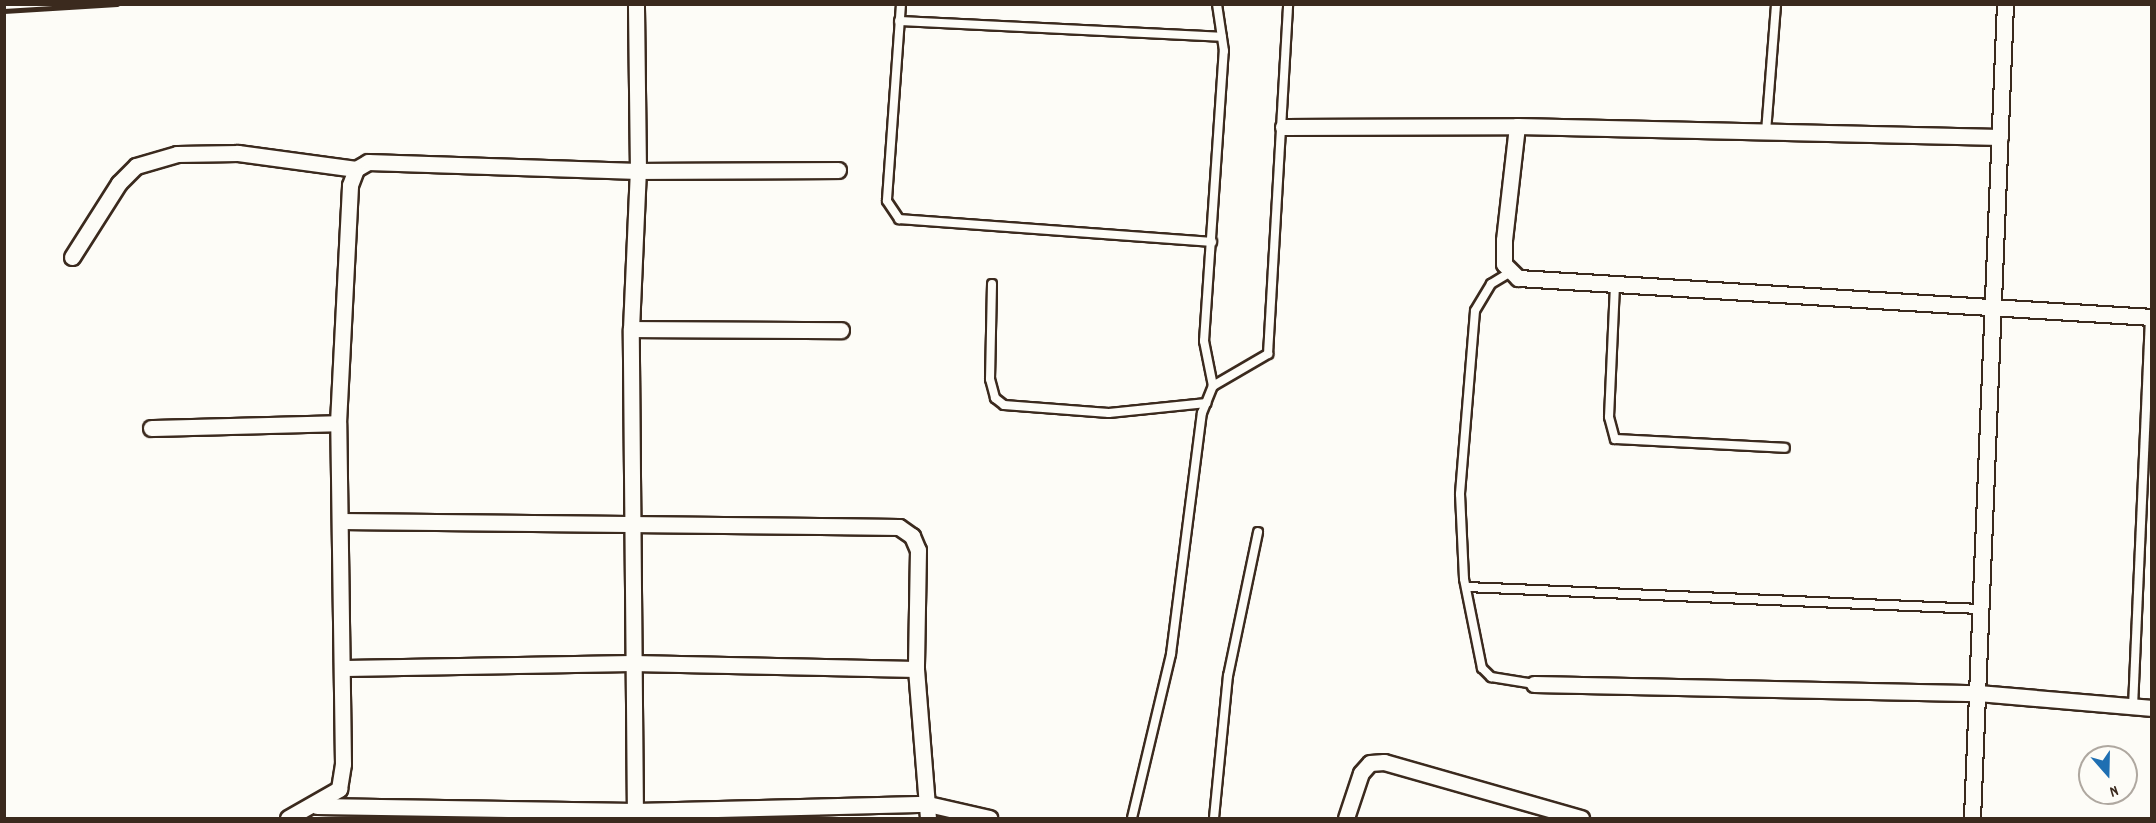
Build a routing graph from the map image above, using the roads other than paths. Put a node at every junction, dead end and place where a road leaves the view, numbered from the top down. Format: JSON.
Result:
{"nodes":[{"id":1,"x":636,"y":4,"type":"edge"},
{"id":2,"x":901,"y":4,"type":"edge"},
{"id":3,"x":1216,"y":4,"type":"edge"},
{"id":4,"x":1288,"y":4,"type":"edge"},
{"id":5,"x":1776,"y":4,"type":"edge"},
{"id":6,"x":2005,"y":4,"type":"edge"},
{"id":7,"x":899,"y":21,"type":"junction"},
{"id":8,"x":1222,"y":37,"type":"junction"},
{"id":9,"x":1517,"y":126,"type":"junction"},
{"id":10,"x":1283,"y":127,"type":"junction"},
{"id":11,"x":1766,"y":132,"type":"junction"},
{"id":12,"x":2000,"y":137,"type":"junction"},
{"id":13,"x":356,"y":169,"type":"junction"},
{"id":14,"x":837,"y":170,"type":"dead end"},
{"id":15,"x":638,"y":171,"type":"junction"},
{"id":16,"x":1212,"y":242,"type":"junction"},
{"id":17,"x":72,"y":257,"type":"dead end"},
{"id":18,"x":1509,"y":273,"type":"junction"},
{"id":19,"x":992,"y":284,"type":"dead end"},
{"id":20,"x":1616,"y":285,"type":"junction"},
{"id":21,"x":1995,"y":307,"type":"junction"},
{"id":22,"x":2151,"y":317,"type":"edge"},
{"id":23,"x":631,"y":329,"type":"junction"},
{"id":24,"x":841,"y":330,"type":"dead end"},
{"id":25,"x":1213,"y":386,"type":"junction"},
{"id":26,"x":1206,"y":403,"type":"junction"},
{"id":27,"x":338,"y":423,"type":"junction"},
{"id":28,"x":151,"y":428,"type":"dead end"},
{"id":29,"x":1785,"y":448,"type":"dead end"},
{"id":30,"x":340,"y":521,"type":"junction"},
{"id":31,"x":632,"y":526,"type":"junction"},
{"id":32,"x":1258,"y":532,"type":"dead end"},
{"id":33,"x":1466,"y":587,"type":"junction"},
{"id":34,"x":1981,"y":609,"type":"junction"},
{"id":35,"x":632,"y":663,"type":"junction"},
{"id":36,"x":345,"y":668,"type":"junction"},
{"id":37,"x":916,"y":669,"type":"junction"},
{"id":38,"x":1534,"y":684,"type":"joint"},
{"id":39,"x":1978,"y":693,"type":"junction"},
{"id":40,"x":2133,"y":707,"type":"junction"},
{"id":41,"x":2151,"y":708,"type":"edge"},
{"id":42,"x":313,"y":806,"type":"junction"},
{"id":43,"x":928,"y":811,"type":"edge"},
{"id":44,"x":635,"y":815,"type":"edge"},
{"id":45,"x":288,"y":819,"type":"edge"},
{"id":46,"x":989,"y":819,"type":"edge"},
{"id":47,"x":1132,"y":819,"type":"edge"},
{"id":48,"x":1214,"y":819,"type":"edge"},
{"id":49,"x":1346,"y":819,"type":"edge"},
{"id":50,"x":1581,"y":819,"type":"edge"},
{"id":51,"x":1972,"y":819,"type":"edge"}],
"edges":[{"from":1,"to":15,"type":"street"},
{"from":2,"to":7,"type":"lane"},
{"from":3,"to":8,"type":"lane"},
{"from":4,"to":10,"type":"lane"},
{"from":5,"to":11,"type":"lane"},
{"from":6,"to":12,"type":"street"},
{"from":7,"to":8,"type":"lane"},
{"from":7,"to":16,"type":"lane"},
{"from":8,"to":16,"type":"lane"},
{"from":9,"to":10,"type":"street"},
{"from":9,"to":11,"type":"street"},
{"from":9,"to":18,"type":"street"},
{"from":10,"to":25,"type":"lane"},
{"from":11,"to":12,"type":"street"},
{"from":12,"to":21,"type":"street"},
{"from":13,"to":15,"type":"street"},
{"from":13,"to":17,"type":"street"},
{"from":13,"to":27,"type":"street"},
{"from":14,"to":15,"type":"street"},
{"from":15,"to":23,"type":"street"},
{"from":16,"to":25,"type":"lane"},
{"from":18,"to":20,"type":"street"},
{"from":18,"to":33,"type":"lane"},
{"from":19,"to":26,"type":"lane"},
{"from":20,"to":21,"type":"street"},
{"from":20,"to":29,"type":"lane"},
{"from":21,"to":22,"type":"street"},
{"from":21,"to":34,"type":"street"},
{"from":22,"to":40,"type":"lane"},
{"from":23,"to":24,"type":"street"},
{"from":23,"to":31,"type":"street"},
{"from":25,"to":26,"type":"lane"},
{"from":26,"to":47,"type":"lane"},
{"from":27,"to":28,"type":"street"},
{"from":27,"to":30,"type":"street"},
{"from":30,"to":31,"type":"street"},
{"from":30,"to":36,"type":"street"},
{"from":31,"to":35,"type":"street"},
{"from":31,"to":37,"type":"street"},
{"from":32,"to":48,"type":"lane"},
{"from":33,"to":34,"type":"lane"},
{"from":33,"to":38,"type":"lane"},
{"from":34,"to":39,"type":"street"},
{"from":35,"to":36,"type":"street"},
{"from":35,"to":37,"type":"street"},
{"from":35,"to":44,"type":"street"},
{"from":36,"to":42,"type":"street"},
{"from":37,"to":43,"type":"street"},
{"from":38,"to":39,"type":"street"},
{"from":39,"to":40,"type":"street"},
{"from":39,"to":51,"type":"street"},
{"from":40,"to":41,"type":"street"},
{"from":42,"to":44,"type":"street"},
{"from":42,"to":45,"type":"street"},
{"from":43,"to":44,"type":"street"},
{"from":43,"to":46,"type":"street"},
{"from":49,"to":50,"type":"street"}]}
